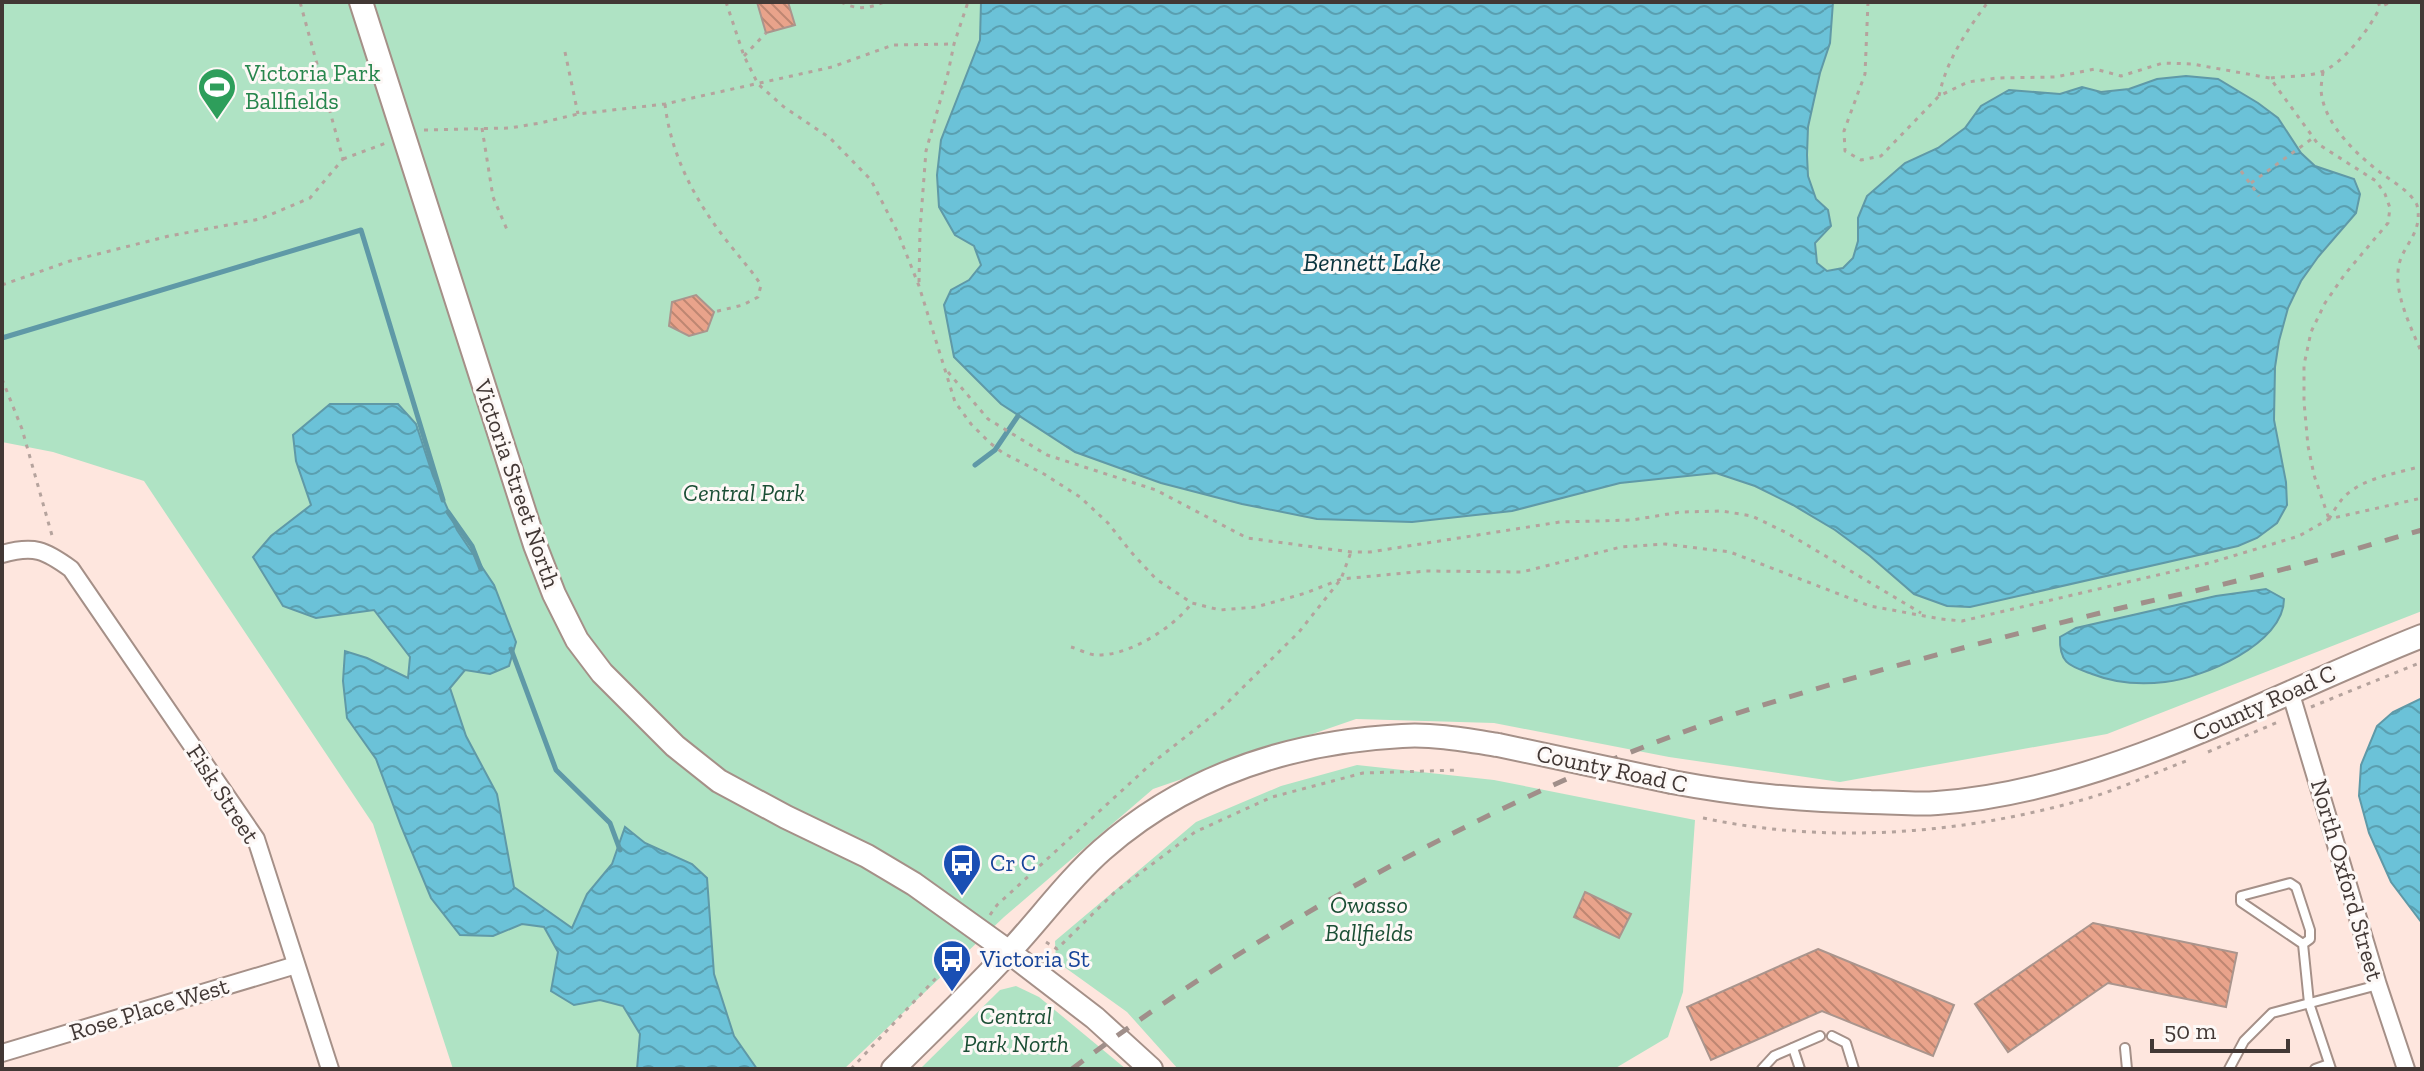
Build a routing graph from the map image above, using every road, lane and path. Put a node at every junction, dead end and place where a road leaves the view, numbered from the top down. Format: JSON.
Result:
{"nodes":[{"id":1,"x":300,"y":2,"type":"edge"},
{"id":2,"x":361,"y":2,"type":"edge"},
{"id":3,"x":726,"y":2,"type":"edge"},
{"id":4,"x":841,"y":2,"type":"edge"},
{"id":5,"x":884,"y":2,"type":"edge"},
{"id":6,"x":968,"y":2,"type":"edge"},
{"id":7,"x":1868,"y":2,"type":"edge"},
{"id":8,"x":1988,"y":2,"type":"edge"},
{"id":9,"x":2391,"y":2,"type":"edge"},
{"id":10,"x":2379,"y":5,"type":"edge"},
{"id":11,"x":766,"y":33,"type":"dead end"},
{"id":12,"x":954,"y":44,"type":"junction"},
{"id":13,"x":565,"y":52,"type":"dead end"},
{"id":14,"x":744,"y":56,"type":"junction"},
{"id":15,"x":2323,"y":72,"type":"junction"},
{"id":16,"x":2270,"y":78,"type":"junction"},
{"id":17,"x":758,"y":84,"type":"junction"},
{"id":18,"x":1939,"y":96,"type":"junction"},
{"id":19,"x":665,"y":104,"type":"junction"},
{"id":20,"x":578,"y":114,"type":"junction"},
{"id":21,"x":482,"y":128,"type":"junction"},
{"id":22,"x":422,"y":131,"type":"dead end"},
{"id":23,"x":2313,"y":138,"type":"junction"},
{"id":24,"x":390,"y":142,"type":"dead end"},
{"id":25,"x":343,"y":159,"type":"junction"},
{"id":26,"x":2241,"y":171,"type":"dead end"},
{"id":27,"x":2251,"y":183,"type":"junction"},
{"id":28,"x":2259,"y":196,"type":"dead end"},
{"id":29,"x":508,"y":232,"type":"dead end"},
{"id":30,"x":2,"y":285,"type":"edge"},
{"id":31,"x":919,"y":286,"type":"junction"},
{"id":32,"x":714,"y":312,"type":"dead end"},
{"id":33,"x":2422,"y":354,"type":"edge"},
{"id":34,"x":945,"y":369,"type":"junction"},
{"id":35,"x":2,"y":379,"type":"edge"},
{"id":36,"x":2422,"y":466,"type":"edge"},
{"id":37,"x":2422,"y":498,"type":"edge"},
{"id":38,"x":2329,"y":519,"type":"junction"},
{"id":39,"x":1351,"y":552,"type":"junction"},
{"id":40,"x":2,"y":554,"type":"edge"},
{"id":41,"x":50,"y":554,"type":"junction"},
{"id":42,"x":1341,"y":579,"type":"junction"},
{"id":43,"x":1192,"y":603,"type":"junction"},
{"id":44,"x":1924,"y":615,"type":"junction"},
{"id":45,"x":2422,"y":636,"type":"edge"},
{"id":46,"x":1071,"y":647,"type":"dead end"},
{"id":47,"x":2290,"y":691,"type":"junction"},
{"id":48,"x":1458,"y":770,"type":"dead end"},
{"id":49,"x":980,"y":931,"type":"junction"},
{"id":50,"x":2303,"y":944,"type":"junction"},
{"id":51,"x":1057,"y":949,"type":"dead end"},
{"id":52,"x":1009,"y":952,"type":"junction"},
{"id":53,"x":296,"y":965,"type":"junction"},
{"id":54,"x":2378,"y":985,"type":"junction"},
{"id":55,"x":2309,"y":1003,"type":"junction"},
{"id":56,"x":1820,"y":1036,"type":"dead end"},
{"id":57,"x":1832,"y":1036,"type":"dead end"},
{"id":58,"x":1793,"y":1048,"type":"junction"},
{"id":59,"x":2125,"y":1048,"type":"dead end"},
{"id":60,"x":2,"y":1053,"type":"edge"},
{"id":61,"x":2330,"y":1066,"type":"edge"},
{"id":62,"x":2231,"y":1068,"type":"edge"},
{"id":63,"x":330,"y":1069,"type":"edge"},
{"id":64,"x":851,"y":1069,"type":"edge"},
{"id":65,"x":893,"y":1069,"type":"edge"},
{"id":66,"x":1151,"y":1069,"type":"edge"},
{"id":67,"x":1762,"y":1069,"type":"edge"},
{"id":68,"x":1800,"y":1069,"type":"edge"},
{"id":69,"x":1854,"y":1069,"type":"edge"},
{"id":70,"x":2127,"y":1069,"type":"edge"},
{"id":71,"x":2315,"y":1069,"type":"edge"},
{"id":72,"x":2406,"y":1069,"type":"edge"}],
"edges":[{"from":1,"to":25,"type":"path"},
{"from":2,"to":49,"type":"main road","name":"Victoria Street North"},
{"from":3,"to":14,"type":"path"},
{"from":4,"to":5,"type":"path"},
{"from":6,"to":12,"type":"path"},
{"from":7,"to":18,"type":"path"},
{"from":8,"to":18,"type":"path"},
{"from":9,"to":10,"type":"path"},
{"from":10,"to":15,"type":"path"},
{"from":11,"to":14,"type":"path"},
{"from":12,"to":17,"type":"path"},
{"from":12,"to":31,"type":"path"},
{"from":13,"to":20,"type":"path"},
{"from":14,"to":17,"type":"path"},
{"from":15,"to":16,"type":"path"},
{"from":15,"to":33,"type":"path"},
{"from":16,"to":18,"type":"path"},
{"from":16,"to":23,"type":"path"},
{"from":17,"to":19,"type":"path"},
{"from":17,"to":31,"type":"path"},
{"from":19,"to":20,"type":"path"},
{"from":19,"to":32,"type":"path"},
{"from":20,"to":21,"type":"path"},
{"from":21,"to":22,"type":"path"},
{"from":21,"to":29,"type":"path"},
{"from":23,"to":27,"type":"path"},
{"from":23,"to":38,"type":"path"},
{"from":24,"to":25,"type":"path"},
{"from":25,"to":30,"type":"path"},
{"from":26,"to":27,"type":"path"},
{"from":27,"to":28,"type":"path"},
{"from":31,"to":34,"type":"path"},
{"from":34,"to":39,"type":"path"},
{"from":34,"to":43,"type":"path"},
{"from":35,"to":41,"type":"path"},
{"from":36,"to":38,"type":"path"},
{"from":37,"to":38,"type":"path"},
{"from":38,"to":44,"type":"path"},
{"from":39,"to":42,"type":"path"},
{"from":39,"to":44,"type":"path"},
{"from":40,"to":41,"type":"street"},
{"from":41,"to":53,"type":"street","name":"Fisk Street"},
{"from":42,"to":43,"type":"path"},
{"from":42,"to":44,"type":"path"},
{"from":42,"to":49,"type":"path"},
{"from":43,"to":46,"type":"path"},
{"from":45,"to":47,"type":"main road","name":"County Road C"},
{"from":47,"to":52,"type":"main road","name":"County Road C","bridge":true},
{"from":47,"to":54,"type":"street","name":"North Oxford Street"},
{"from":48,"to":51,"type":"path"},
{"from":49,"to":52,"type":"main road","name":"Victoria Street North"},
{"from":49,"to":64,"type":"path"},
{"from":50,"to":50,"type":"lane"},
{"from":50,"to":55,"type":"lane"},
{"from":52,"to":65,"type":"main road","name":"County Road C"},
{"from":52,"to":66,"type":"main road","name":"Victoria Street North"},
{"from":53,"to":60,"type":"street","name":"Rose Place West"},
{"from":53,"to":63,"type":"street","name":"Fisk Street"},
{"from":54,"to":55,"type":"lane"},
{"from":54,"to":72,"type":"street","name":"North Oxford Street"},
{"from":55,"to":61,"type":"lane"},
{"from":55,"to":62,"type":"lane"},
{"from":56,"to":58,"type":"lane"},
{"from":57,"to":69,"type":"lane"},
{"from":58,"to":67,"type":"lane"},
{"from":58,"to":68,"type":"lane"},
{"from":59,"to":70,"type":"lane"},
{"from":61,"to":71,"type":"lane"}]}
